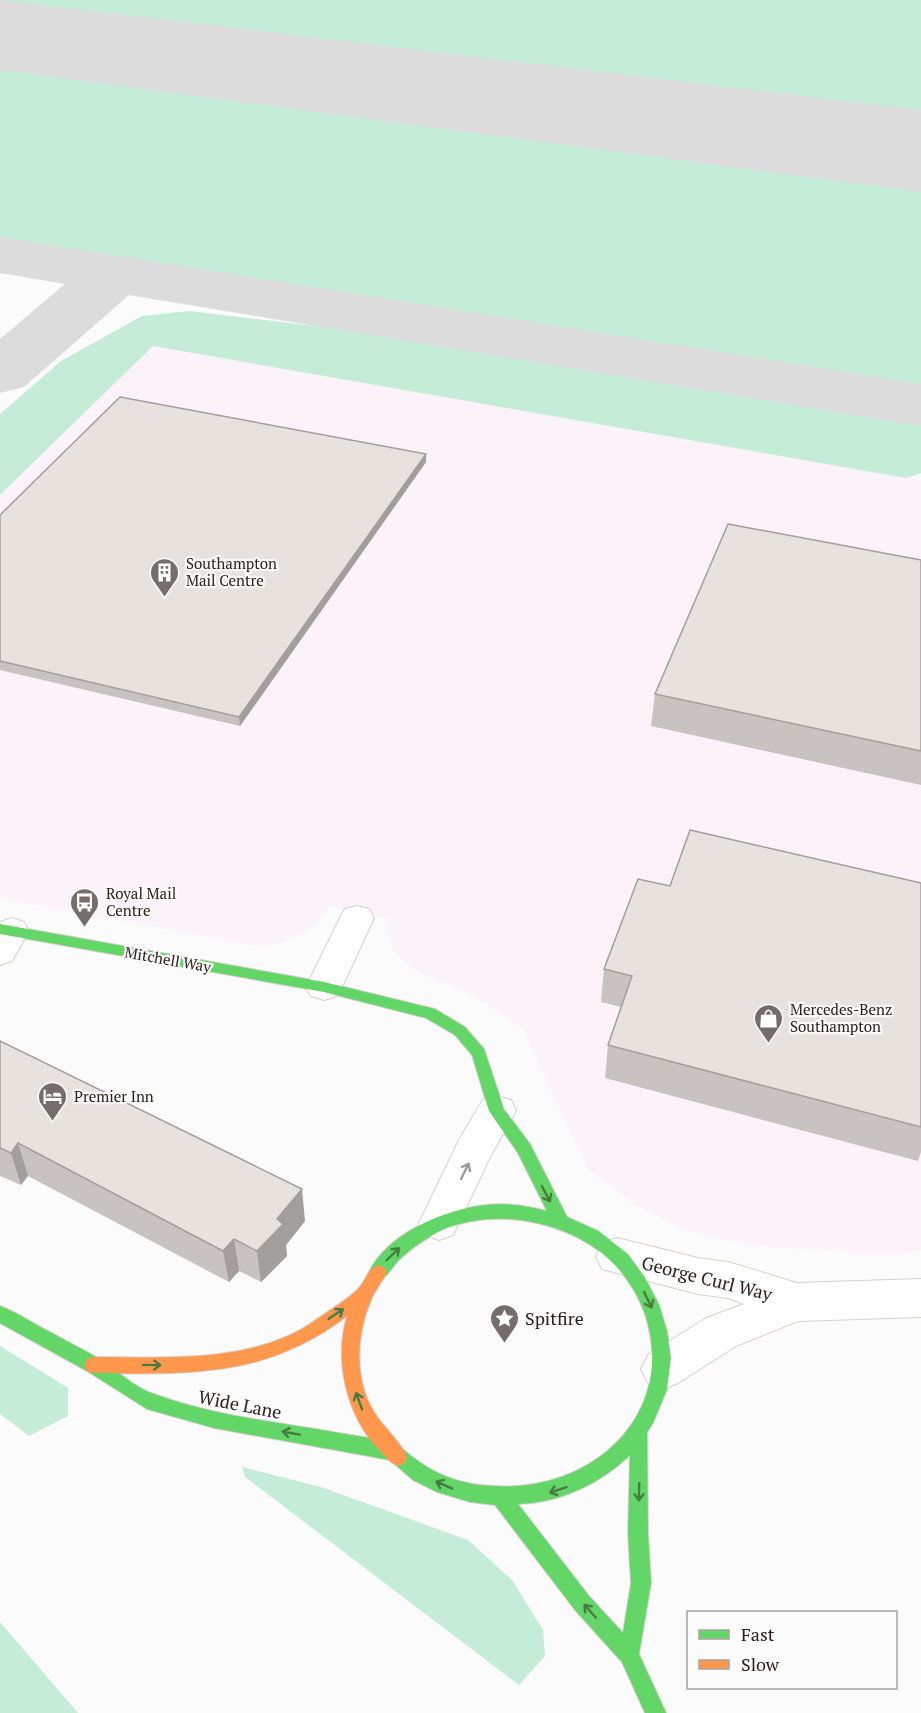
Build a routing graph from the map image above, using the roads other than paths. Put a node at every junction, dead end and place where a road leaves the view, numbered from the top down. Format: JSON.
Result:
{"nodes":[{"id":1,"x":357,"y":918,"type":"dead end"},
{"id":2,"x":4,"y":937,"type":"edge"},
{"id":3,"x":324,"y":987,"type":"junction"},
{"id":4,"x":497,"y":1111,"type":"junction"},
{"id":5,"x":560,"y":1221,"type":"junction"},
{"id":6,"x":439,"y":1224,"type":"junction"},
{"id":7,"x":617,"y":1256,"type":"junction"},
{"id":8,"x":360,"y":1298,"type":"junction"},
{"id":9,"x":921,"y":1298,"type":"edge"},
{"id":10,"x":797,"y":1302,"type":"junction"},
{"id":11,"x":0,"y":1314,"type":"edge"},
{"id":12,"x":93,"y":1365,"type":"junction"},
{"id":13,"x":663,"y":1369,"type":"junction"},
{"id":14,"x":639,"y":1434,"type":"junction"},
{"id":15,"x":390,"y":1450,"type":"junction"},
{"id":16,"x":501,"y":1498,"type":"junction"},
{"id":17,"x":628,"y":1655,"type":"junction"},
{"id":18,"x":656,"y":1713,"type":"edge"}],
"edges":[{"from":1,"to":3,"type":"street"},
{"from":2,"to":3,"type":"street","name":"Mitchell Way"},
{"from":3,"to":4,"type":"street","name":"Mitchell Way"},
{"from":4,"to":5,"type":"street","name":"Mitchell Way","one_way":true},
{"from":6,"to":4,"type":"street","one_way":true},
{"from":5,"to":6,"type":"street"},
{"from":5,"to":7,"type":"street"},
{"from":8,"to":6,"type":"street","one_way":true},
{"from":7,"to":10,"type":"street","name":"George Curl Way"},
{"from":7,"to":13,"type":"street","one_way":true},
{"from":12,"to":8,"type":"street","name":"Wide Lane","one_way":true},
{"from":15,"to":8,"type":"street","one_way":true},
{"from":9,"to":10,"type":"street","name":"George Curl Way"},
{"from":10,"to":13,"type":"street","name":"George Curl Way"},
{"from":11,"to":12,"type":"street","name":"Wide Lane"},
{"from":15,"to":12,"type":"street","name":"Wide Lane","one_way":true},
{"from":13,"to":14,"type":"street"},
{"from":14,"to":16,"type":"street","one_way":true},
{"from":14,"to":17,"type":"street","one_way":true},
{"from":16,"to":15,"type":"street","one_way":true},
{"from":17,"to":16,"type":"street","one_way":true},
{"from":17,"to":18,"type":"street"}]}
